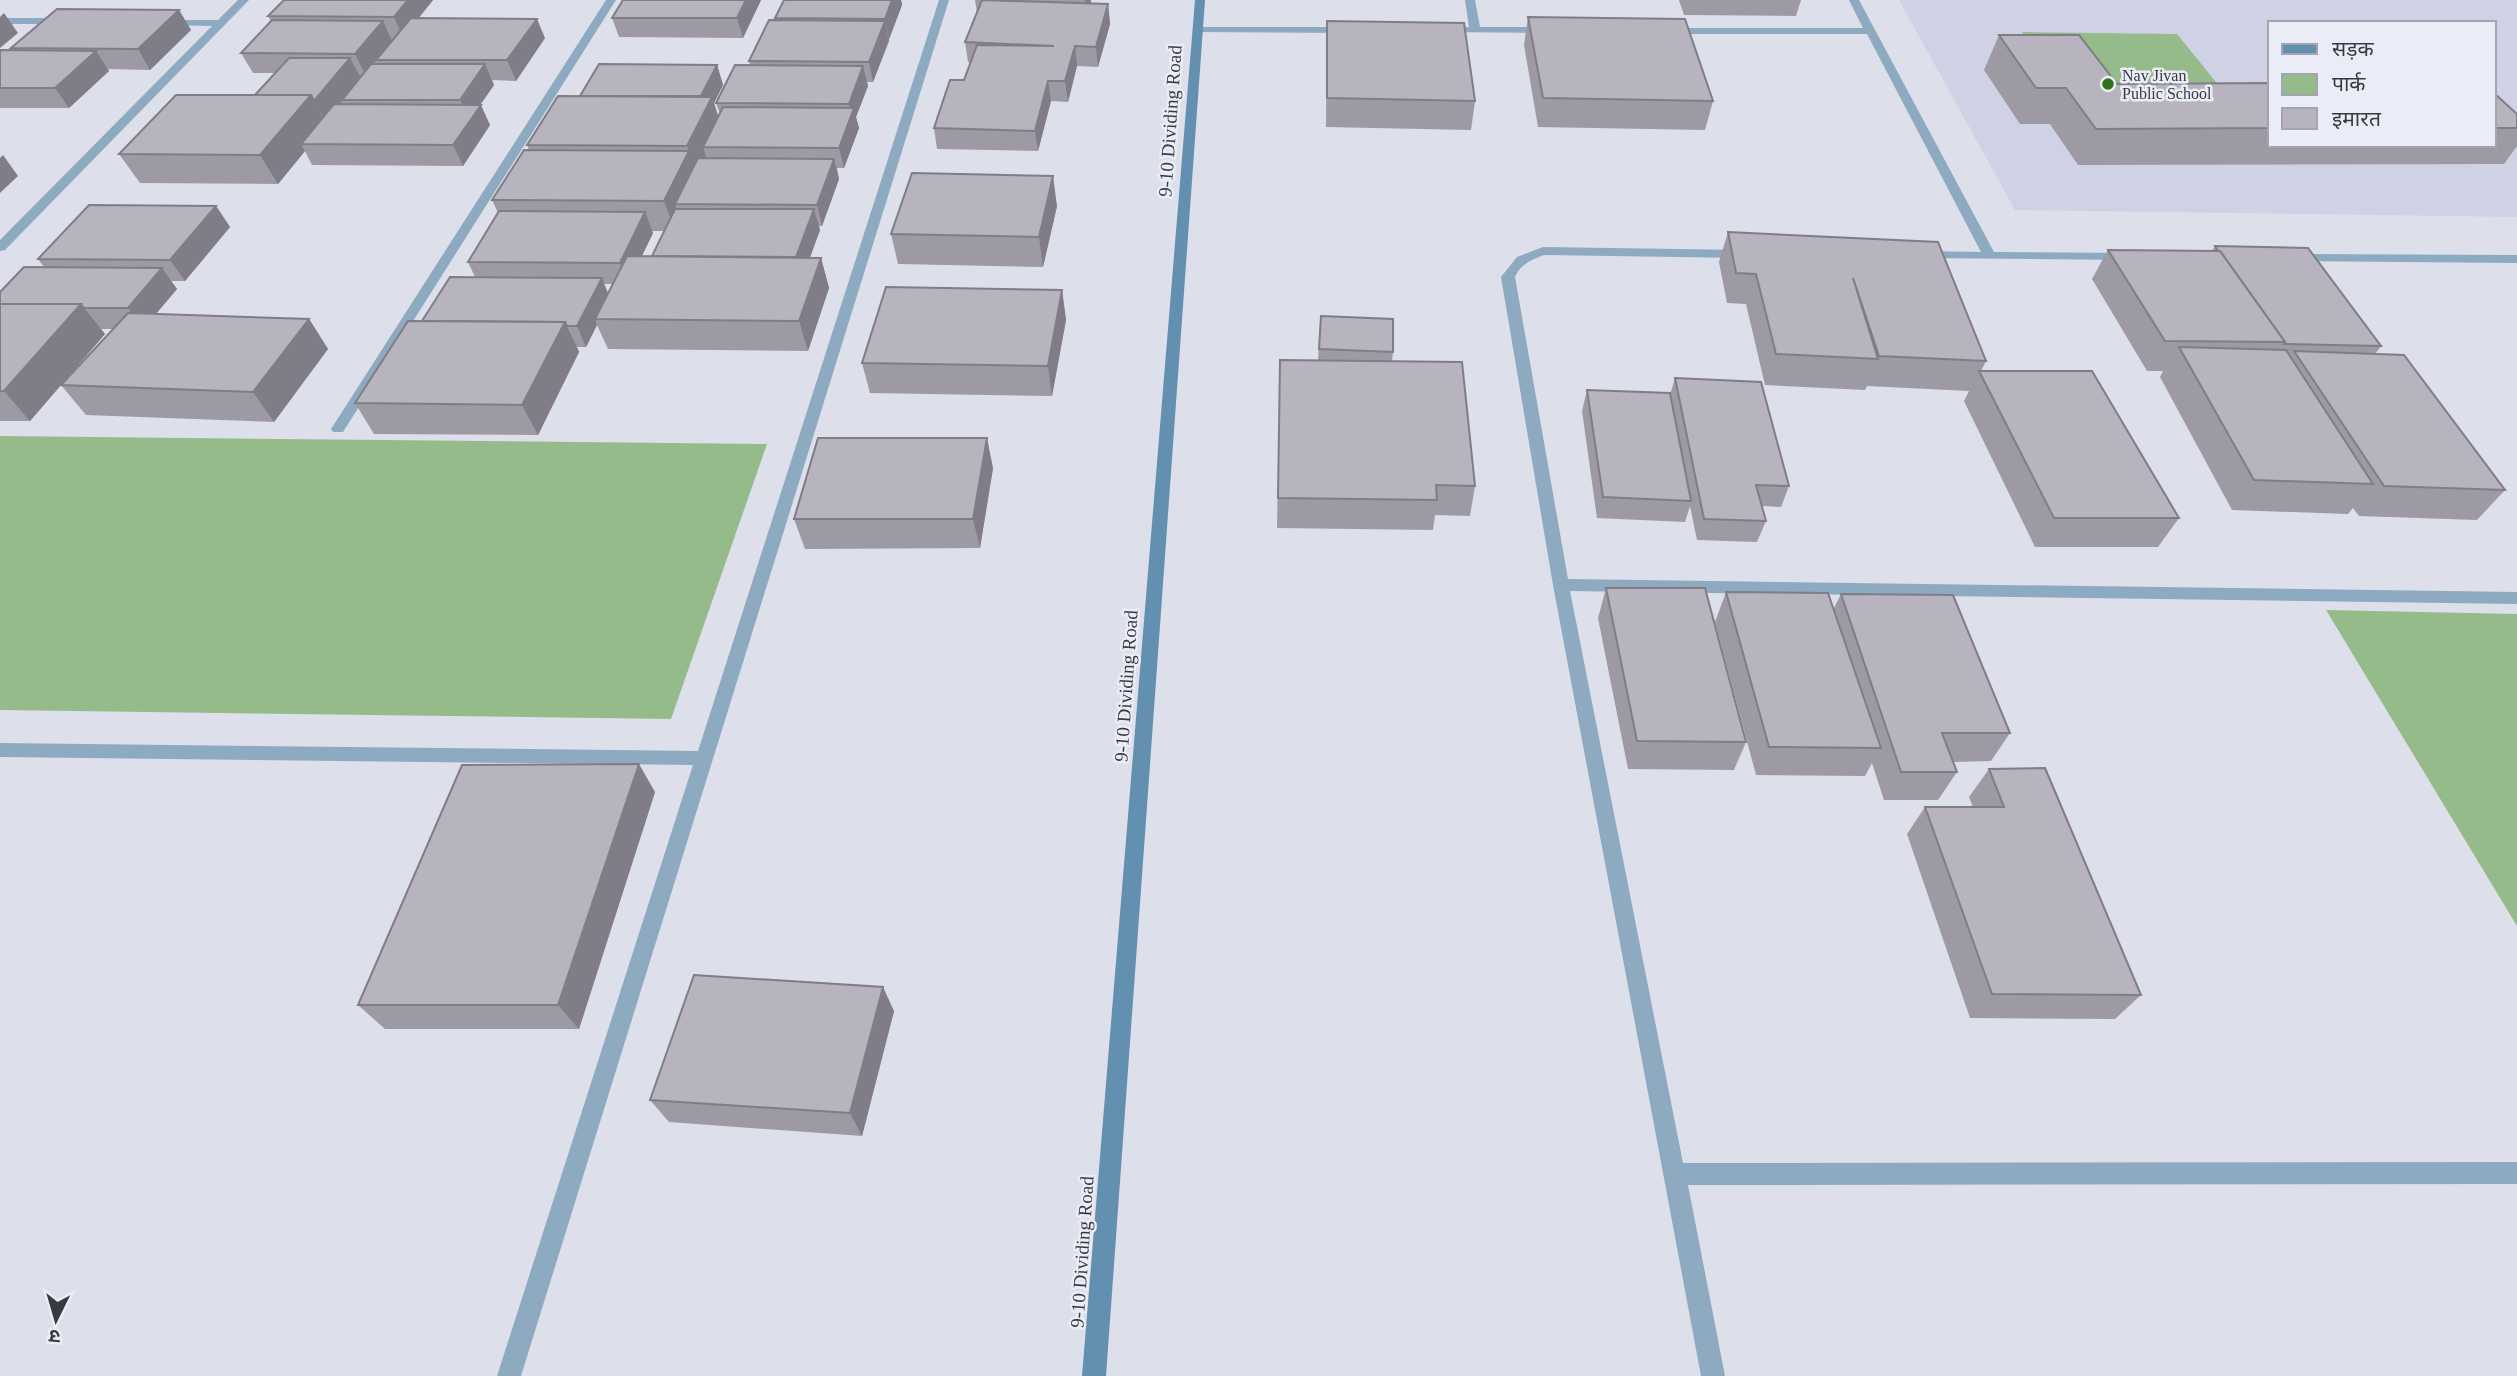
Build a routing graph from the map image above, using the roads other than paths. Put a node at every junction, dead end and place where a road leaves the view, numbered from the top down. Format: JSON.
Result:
{"nodes":[{"id":1,"x":244,"y":0,"type":"edge"},
{"id":2,"x":611,"y":0,"type":"edge"},
{"id":3,"x":944,"y":0,"type":"edge"},
{"id":4,"x":1200,"y":0,"type":"edge"},
{"id":5,"x":1470,"y":0,"type":"edge"},
{"id":6,"x":1854,"y":0,"type":"edge"},
{"id":7,"x":0,"y":21,"type":"edge"},
{"id":8,"x":83,"y":22,"type":"edge"},
{"id":9,"x":152,"y":22,"type":"edge"},
{"id":10,"x":221,"y":23,"type":"junction"},
{"id":11,"x":1198,"y":30,"type":"junction"},
{"id":12,"x":1364,"y":30,"type":"edge"},
{"id":13,"x":1434,"y":30,"type":"edge"},
{"id":14,"x":1475,"y":30,"type":"junction"},
{"id":15,"x":1557,"y":30,"type":"edge"},
{"id":16,"x":1653,"y":31,"type":"edge"},
{"id":17,"x":1871,"y":31,"type":"junction"},
{"id":18,"x":0,"y":247,"type":"edge"},
{"id":19,"x":1762,"y":254,"type":"edge"},
{"id":20,"x":1912,"y":255,"type":"edge"},
{"id":21,"x":1990,"y":256,"type":"junction"},
{"id":22,"x":2142,"y":257,"type":"edge"},
{"id":23,"x":2281,"y":258,"type":"edge"},
{"id":24,"x":2517,"y":259,"type":"edge"},
{"id":25,"x":338,"y":429,"type":"dead end"},
{"id":26,"x":1562,"y":585,"type":"junction"},
{"id":27,"x":2517,"y":598,"type":"edge"},
{"id":28,"x":0,"y":750,"type":"edge"},
{"id":29,"x":705,"y":758,"type":"junction"},
{"id":30,"x":2517,"y":1173,"type":"edge"},
{"id":31,"x":1674,"y":1174,"type":"junction"},
{"id":32,"x":509,"y":1376,"type":"edge"},
{"id":33,"x":1094,"y":1376,"type":"edge"},
{"id":34,"x":1713,"y":1376,"type":"edge"}],
"edges":[{"from":1,"to":10,"type":"street"},
{"from":2,"to":25,"type":"street"},
{"from":3,"to":29,"type":"street"},
{"from":4,"to":11,"type":"street","name":"9-10 Dividing Road"},
{"from":5,"to":14,"type":"street"},
{"from":6,"to":17,"type":"street"},
{"from":7,"to":8,"type":"street"},
{"from":9,"to":10,"type":"street"},
{"from":10,"to":18,"type":"street"},
{"from":11,"to":12,"type":"street"},
{"from":11,"to":33,"type":"street","name":"9-10 Dividing Road"},
{"from":13,"to":14,"type":"street"},
{"from":14,"to":15,"type":"street"},
{"from":16,"to":17,"type":"street"},
{"from":17,"to":21,"type":"street"},
{"from":19,"to":26,"type":"street"},
{"from":20,"to":21,"type":"street"},
{"from":21,"to":22,"type":"street"},
{"from":23,"to":24,"type":"street"},
{"from":26,"to":27,"type":"street"},
{"from":26,"to":31,"type":"street"},
{"from":28,"to":29,"type":"street"},
{"from":29,"to":32,"type":"street"},
{"from":30,"to":31,"type":"street"},
{"from":31,"to":34,"type":"street"}]}
